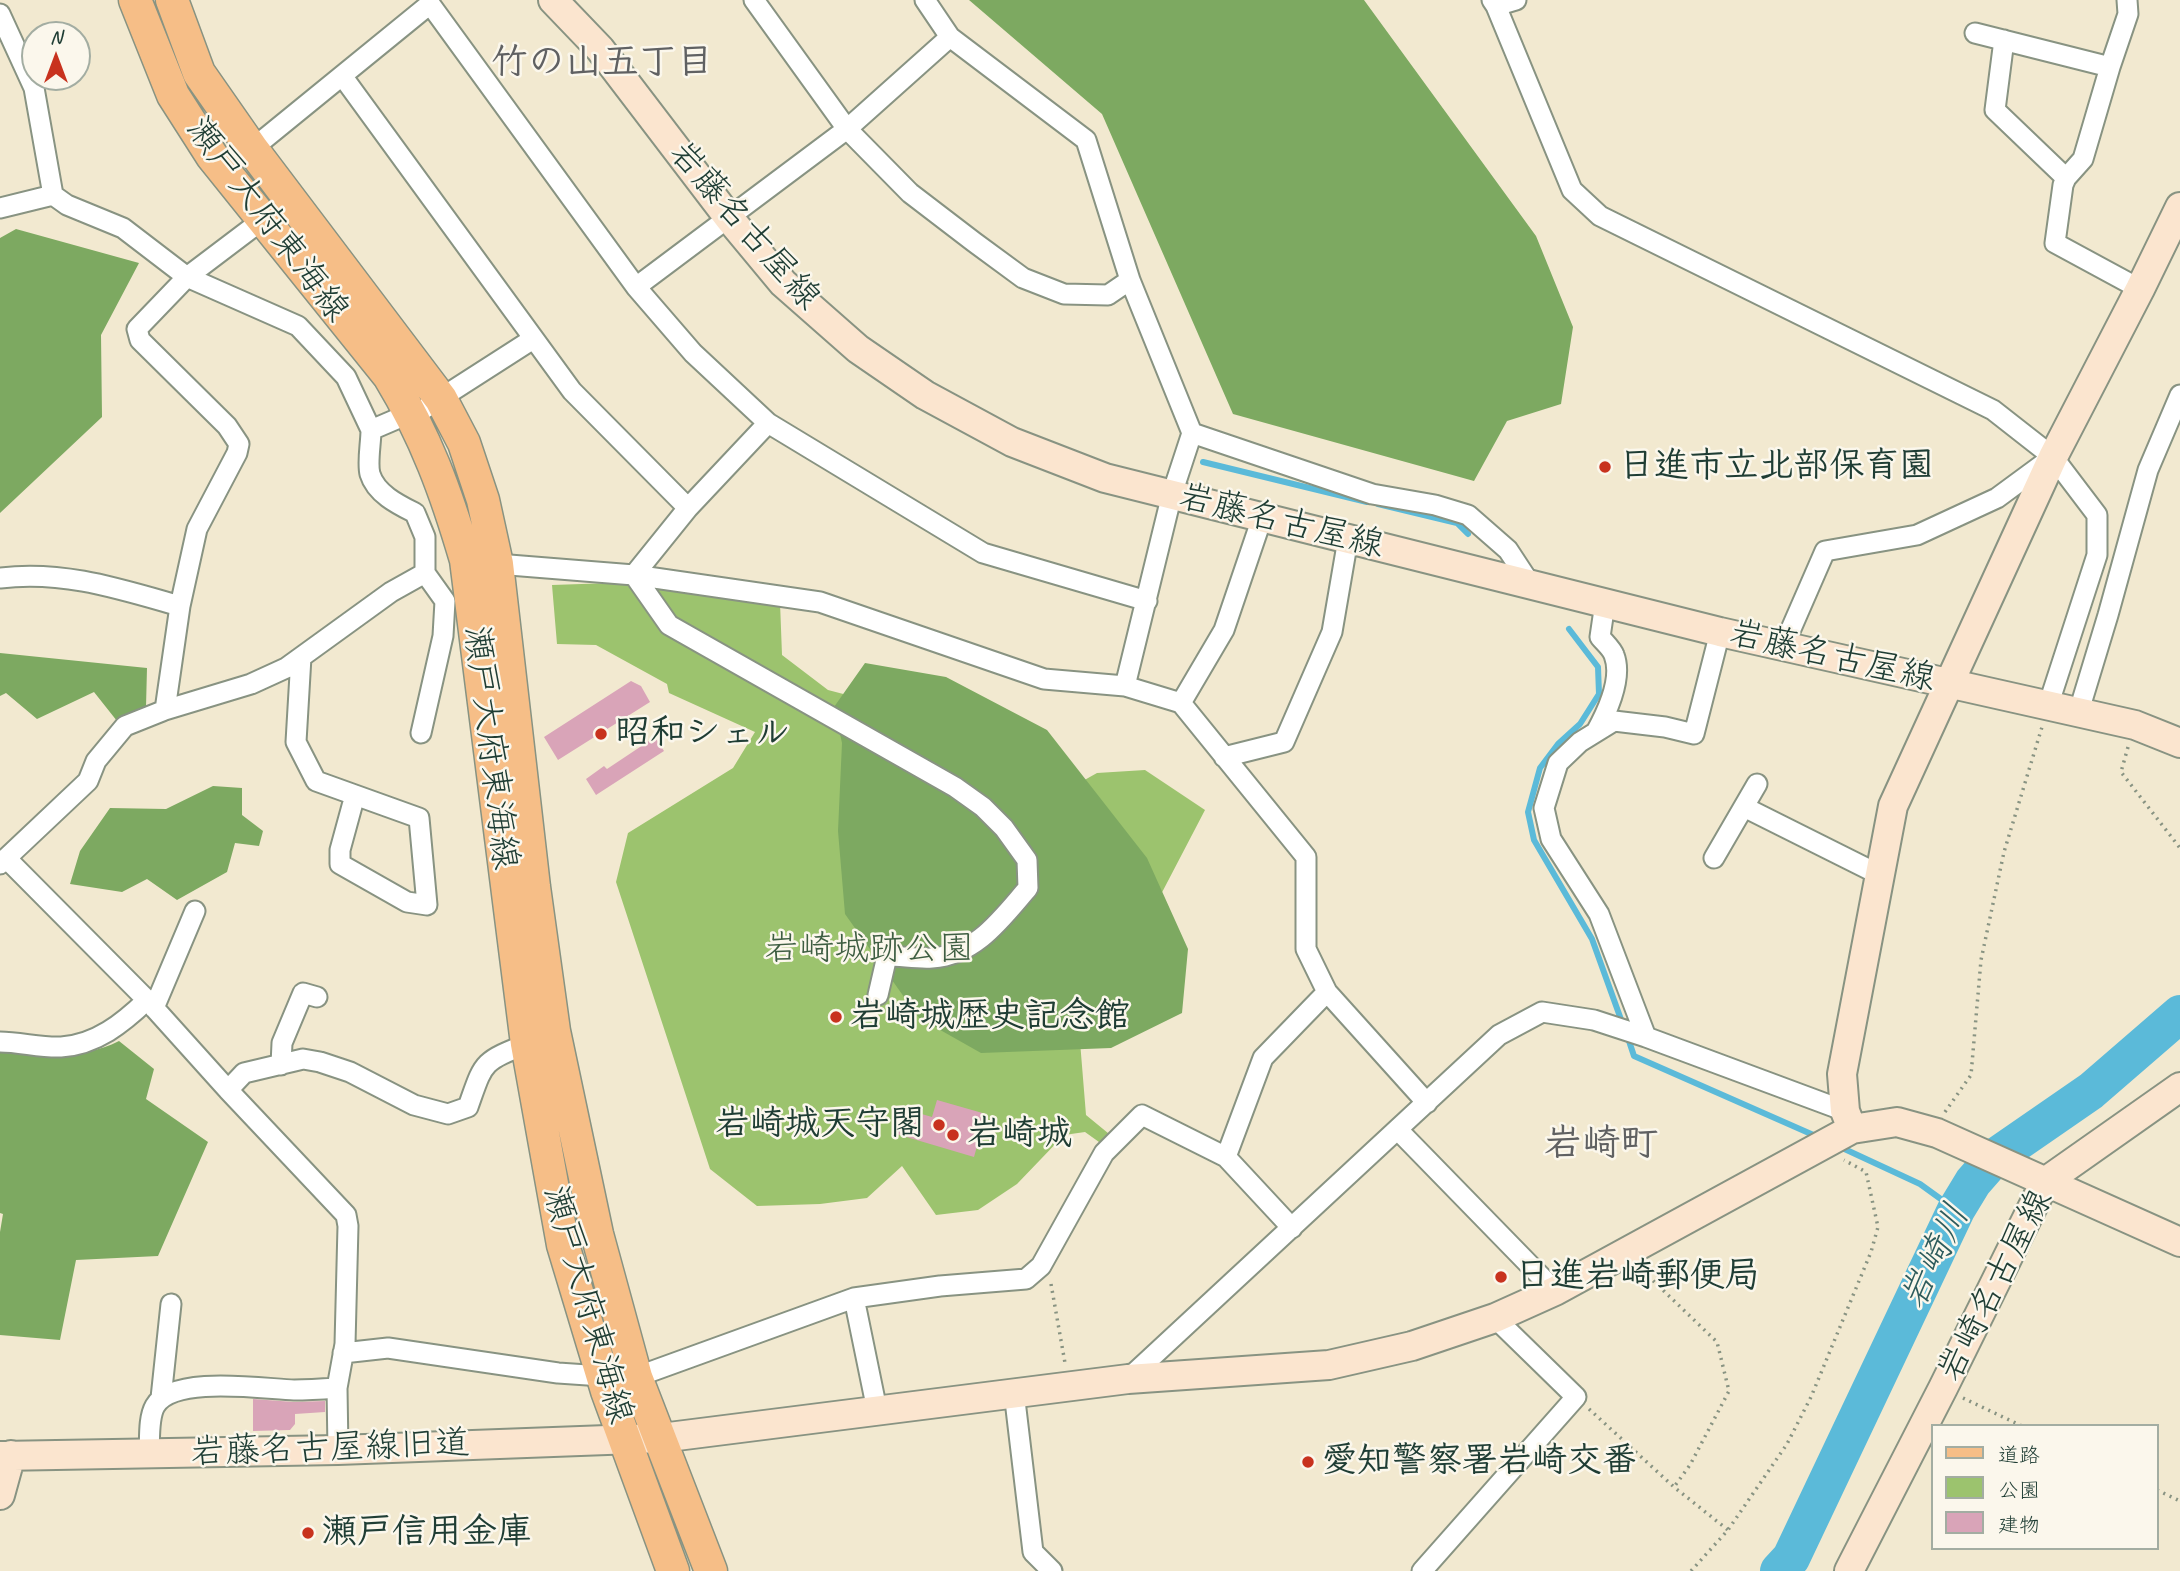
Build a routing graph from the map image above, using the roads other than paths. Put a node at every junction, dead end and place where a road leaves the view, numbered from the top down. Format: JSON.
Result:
{"nodes":[{"id":1,"x":135,"y":0,"type":"edge"},
{"id":2,"x":172,"y":0,"type":"edge"},
{"id":3,"x":553,"y":0,"type":"edge"},
{"id":4,"x":754,"y":0,"type":"edge"},
{"id":5,"x":925,"y":0,"type":"edge"},
{"id":6,"x":1516,"y":0,"type":"edge"},
{"id":7,"x":2127,"y":0,"type":"edge"},
{"id":8,"x":1494,"y":3,"type":"edge"},
{"id":9,"x":0,"y":14,"type":"edge"},
{"id":10,"x":1975,"y":33,"type":"dead end"},
{"id":11,"x":950,"y":37,"type":"junction"},
{"id":12,"x":2004,"y":40,"type":"junction"},
{"id":13,"x":2110,"y":67,"type":"junction"},
{"id":14,"x":343,"y":77,"type":"junction"},
{"id":15,"x":848,"y":129,"type":"junction"},
{"id":16,"x":252,"y":149,"type":"junction"},
{"id":17,"x":2066,"y":178,"type":"junction"},
{"id":18,"x":54,"y":195,"type":"junction"},
{"id":19,"x":2180,"y":207,"type":"edge"},
{"id":20,"x":0,"y":208,"type":"edge"},
{"id":21,"x":729,"y":218,"type":"junction"},
{"id":22,"x":261,"y":221,"type":"junction"},
{"id":23,"x":187,"y":277,"type":"junction"},
{"id":24,"x":1130,"y":280,"type":"junction"},
{"id":25,"x":636,"y":287,"type":"junction"},
{"id":26,"x":2140,"y":289,"type":"junction"},
{"id":27,"x":533,"y":339,"type":"junction"},
{"id":28,"x":2180,"y":395,"type":"edge"},
{"id":29,"x":440,"y":399,"type":"junction"},
{"id":30,"x":413,"y":416,"type":"junction"},
{"id":31,"x":768,"y":423,"type":"junction"},
{"id":32,"x":371,"y":430,"type":"junction"},
{"id":33,"x":1192,"y":433,"type":"junction"},
{"id":34,"x":2053,"y":457,"type":"junction"},
{"id":35,"x":1172,"y":495,"type":"junction"},
{"id":36,"x":688,"y":508,"type":"junction"},
{"id":37,"x":1262,"y":518,"type":"junction"},
{"id":38,"x":1349,"y":539,"type":"junction"},
{"id":39,"x":497,"y":564,"type":"junction"},
{"id":40,"x":425,"y":573,"type":"junction"},
{"id":41,"x":634,"y":575,"type":"junction"},
{"id":42,"x":0,"y":578,"type":"edge"},
{"id":43,"x":1531,"y":585,"type":"junction"},
{"id":44,"x":1147,"y":601,"type":"junction"},
{"id":45,"x":1605,"y":603,"type":"junction"},
{"id":46,"x":180,"y":606,"type":"junction"},
{"id":47,"x":1720,"y":632,"type":"junction"},
{"id":48,"x":1784,"y":645,"type":"junction"},
{"id":49,"x":301,"y":657,"type":"junction"},
{"id":50,"x":1948,"y":683,"type":"junction"},
{"id":51,"x":1125,"y":686,"type":"junction"},
{"id":52,"x":1181,"y":703,"type":"junction"},
{"id":53,"x":2048,"y":706,"type":"junction"},
{"id":54,"x":164,"y":710,"type":"junction"},
{"id":55,"x":2078,"y":714,"type":"junction"},
{"id":56,"x":1596,"y":732,"type":"junction"},
{"id":57,"x":421,"y":733,"type":"dead end"},
{"id":58,"x":2180,"y":743,"type":"edge"},
{"id":59,"x":1224,"y":757,"type":"junction"},
{"id":60,"x":1757,"y":784,"type":"dead end"},
{"id":61,"x":355,"y":795,"type":"junction"},
{"id":62,"x":1744,"y":807,"type":"junction"},
{"id":63,"x":1714,"y":858,"type":"dead end"},
{"id":64,"x":3,"y":861,"type":"edge"},
{"id":65,"x":1880,"y":875,"type":"junction"},
{"id":66,"x":195,"y":911,"type":"dead end"},
{"id":67,"x":1327,"y":992,"type":"junction"},
{"id":68,"x":878,"y":995,"type":"dead end"},
{"id":69,"x":317,"y":997,"type":"dead end"},
{"id":70,"x":151,"y":1004,"type":"junction"},
{"id":71,"x":1640,"y":1035,"type":"junction"},
{"id":72,"x":0,"y":1042,"type":"edge"},
{"id":73,"x":527,"y":1044,"type":"junction"},
{"id":74,"x":281,"y":1065,"type":"junction"},
{"id":75,"x":2180,"y":1087,"type":"edge"},
{"id":76,"x":228,"y":1090,"type":"junction"},
{"id":77,"x":1427,"y":1103,"type":"junction"},
{"id":78,"x":1398,"y":1130,"type":"junction"},
{"id":79,"x":1837,"y":1134,"type":"junction"},
{"id":80,"x":1226,"y":1157,"type":"junction"},
{"id":81,"x":2036,"y":1178,"type":"junction"},
{"id":82,"x":1292,"y":1228,"type":"junction"},
{"id":83,"x":2180,"y":1242,"type":"edge"},
{"id":84,"x":1555,"y":1290,"type":"junction"},
{"id":85,"x":853,"y":1298,"type":"junction"},
{"id":86,"x":172,"y":1304,"type":"dead end"},
{"id":87,"x":1495,"y":1318,"type":"junction"},
{"id":88,"x":343,"y":1353,"type":"junction"},
{"id":89,"x":602,"y":1376,"type":"junction"},
{"id":90,"x":635,"y":1377,"type":"junction"},
{"id":91,"x":1128,"y":1379,"type":"junction"},
{"id":92,"x":337,"y":1388,"type":"junction"},
{"id":93,"x":1014,"y":1392,"type":"junction"},
{"id":94,"x":161,"y":1398,"type":"junction"},
{"id":95,"x":877,"y":1410,"type":"junction"},
{"id":96,"x":661,"y":1438,"type":"junction"},
{"id":97,"x":625,"y":1440,"type":"junction"},
{"id":98,"x":338,"y":1450,"type":"junction"},
{"id":99,"x":149,"y":1454,"type":"junction"},
{"id":100,"x":5,"y":1455,"type":"edge"},
{"id":101,"x":0,"y":1495,"type":"edge"},
{"id":102,"x":673,"y":1571,"type":"edge"},
{"id":103,"x":711,"y":1571,"type":"edge"},
{"id":104,"x":1052,"y":1571,"type":"edge"},
{"id":105,"x":1422,"y":1571,"type":"edge"},
{"id":106,"x":1849,"y":1571,"type":"edge"}],
"edges":[{"from":1,"to":22,"type":"main road","name":"瀬戸大府東海線"},
{"from":2,"to":16,"type":"main road","name":"瀬戸大府東海線"},
{"from":3,"to":21,"type":"street","name":"岩藤名古屋線"},
{"from":4,"to":15,"type":"street"},
{"from":5,"to":11,"type":"street"},
{"from":6,"to":8,"type":"street"},
{"from":7,"to":13,"type":"street"},
{"from":8,"to":34,"type":"street"},
{"from":9,"to":18,"type":"street"},
{"from":10,"to":12,"type":"street"},
{"from":11,"to":15,"type":"street"},
{"from":11,"to":24,"type":"street"},
{"from":12,"to":13,"type":"street"},
{"from":12,"to":17,"type":"street"},
{"from":13,"to":17,"type":"street"},
{"from":14,"to":16,"type":"street"},
{"from":14,"to":25,"type":"street"},
{"from":14,"to":27,"type":"street"},
{"from":15,"to":21,"type":"street"},
{"from":15,"to":24,"type":"street"},
{"from":16,"to":29,"type":"main road","name":"瀬戸大府東海線"},
{"from":17,"to":26,"type":"street"},
{"from":18,"to":20,"type":"street"},
{"from":18,"to":23,"type":"street"},
{"from":19,"to":26,"type":"street"},
{"from":21,"to":25,"type":"street"},
{"from":21,"to":35,"type":"street","name":"岩藤名古屋線"},
{"from":22,"to":23,"type":"street"},
{"from":22,"to":30,"type":"main road","name":"瀬戸大府東海線"},
{"from":23,"to":32,"type":"street"},
{"from":23,"to":46,"type":"street"},
{"from":24,"to":33,"type":"street"},
{"from":25,"to":31,"type":"street"},
{"from":26,"to":34,"type":"street"},
{"from":27,"to":29,"type":"street"},
{"from":27,"to":36,"type":"street"},
{"from":28,"to":55,"type":"street"},
{"from":29,"to":30,"type":"street"},
{"from":29,"to":39,"type":"main road","name":"瀬戸大府東海線"},
{"from":30,"to":32,"type":"street"},
{"from":30,"to":73,"type":"main road","name":"瀬戸大府東海線"},
{"from":31,"to":36,"type":"street"},
{"from":31,"to":44,"type":"street"},
{"from":32,"to":40,"type":"street"},
{"from":33,"to":35,"type":"street"},
{"from":33,"to":43,"type":"street"},
{"from":34,"to":48,"type":"street"},
{"from":34,"to":50,"type":"street"},
{"from":34,"to":53,"type":"street"},
{"from":35,"to":37,"type":"street","name":"岩藤名古屋線"},
{"from":35,"to":44,"type":"street"},
{"from":36,"to":41,"type":"street"},
{"from":37,"to":38,"type":"street","name":"岩藤名古屋線"},
{"from":37,"to":52,"type":"street"},
{"from":38,"to":43,"type":"street","name":"岩藤名古屋線"},
{"from":38,"to":59,"type":"street"},
{"from":39,"to":41,"type":"street"},
{"from":39,"to":90,"type":"main road","name":"瀬戸大府東海線"},
{"from":40,"to":49,"type":"street"},
{"from":40,"to":57,"type":"street"},
{"from":41,"to":51,"type":"street"},
{"from":41,"to":68,"type":"street"},
{"from":42,"to":46,"type":"street"},
{"from":43,"to":45,"type":"street","name":"岩藤名古屋線"},
{"from":44,"to":51,"type":"street"},
{"from":45,"to":47,"type":"street","name":"岩藤名古屋線"},
{"from":45,"to":56,"type":"street"},
{"from":46,"to":54,"type":"street"},
{"from":47,"to":48,"type":"street","name":"岩藤名古屋線"},
{"from":47,"to":56,"type":"street"},
{"from":48,"to":50,"type":"street","name":"岩藤名古屋線"},
{"from":49,"to":54,"type":"street"},
{"from":49,"to":61,"type":"street"},
{"from":50,"to":53,"type":"street","name":"岩藤名古屋線"},
{"from":50,"to":65,"type":"street"},
{"from":51,"to":52,"type":"street"},
{"from":52,"to":59,"type":"street"},
{"from":53,"to":55,"type":"street","name":"岩藤名古屋線"},
{"from":54,"to":64,"type":"street"},
{"from":55,"to":58,"type":"street","name":"岩藤名古屋線"},
{"from":56,"to":71,"type":"street"},
{"from":59,"to":67,"type":"street"},
{"from":60,"to":62,"type":"street"},
{"from":61,"to":61,"type":"street"},
{"from":62,"to":63,"type":"street"},
{"from":62,"to":65,"type":"street"},
{"from":64,"to":70,"type":"street"},
{"from":65,"to":79,"type":"street"},
{"from":66,"to":70,"type":"street"},
{"from":67,"to":77,"type":"street"},
{"from":67,"to":80,"type":"street"},
{"from":69,"to":74,"type":"street"},
{"from":70,"to":72,"type":"street"},
{"from":70,"to":76,"type":"street"},
{"from":71,"to":77,"type":"street"},
{"from":71,"to":79,"type":"street"},
{"from":73,"to":74,"type":"street"},
{"from":73,"to":89,"type":"main road","name":"瀬戸大府東海線"},
{"from":74,"to":76,"type":"street"},
{"from":75,"to":81,"type":"street","name":"岩崎名古屋線"},
{"from":76,"to":88,"type":"street"},
{"from":77,"to":78,"type":"street"},
{"from":78,"to":82,"type":"street"},
{"from":78,"to":84,"type":"street"},
{"from":79,"to":81,"type":"street","name":"岩藤名古屋線旧道"},
{"from":79,"to":84,"type":"street","name":"岩藤名古屋線旧道"},
{"from":80,"to":82,"type":"street"},
{"from":80,"to":85,"type":"street"},
{"from":81,"to":83,"type":"street","name":"岩藤名古屋線旧道"},
{"from":81,"to":106,"type":"street","name":"岩崎名古屋線"},
{"from":82,"to":91,"type":"street"},
{"from":84,"to":87,"type":"street","name":"岩藤名古屋線旧道"},
{"from":85,"to":90,"type":"street"},
{"from":85,"to":95,"type":"street"},
{"from":86,"to":94,"type":"street"},
{"from":87,"to":91,"type":"street","name":"岩藤名古屋線旧道"},
{"from":87,"to":105,"type":"street"},
{"from":88,"to":89,"type":"street"},
{"from":88,"to":92,"type":"street"},
{"from":89,"to":97,"type":"main road","name":"瀬戸大府東海線"},
{"from":90,"to":96,"type":"main road","name":"瀬戸大府東海線"},
{"from":91,"to":93,"type":"street","name":"岩藤名古屋線旧道"},
{"from":92,"to":94,"type":"street"},
{"from":92,"to":98,"type":"street"},
{"from":93,"to":95,"type":"street","name":"岩藤名古屋線旧道"},
{"from":93,"to":104,"type":"street"},
{"from":94,"to":99,"type":"street"},
{"from":95,"to":96,"type":"street","name":"岩藤名古屋線旧道"},
{"from":96,"to":97,"type":"street","name":"岩藤名古屋線旧道"},
{"from":96,"to":103,"type":"main road","name":"瀬戸大府東海線"},
{"from":97,"to":98,"type":"street","name":"岩藤名古屋線旧道"},
{"from":97,"to":102,"type":"main road","name":"瀬戸大府東海線"},
{"from":98,"to":99,"type":"street","name":"岩藤名古屋線旧道"},
{"from":99,"to":100,"type":"street","name":"岩藤名古屋線旧道"},
{"from":100,"to":101,"type":"street"}]}
